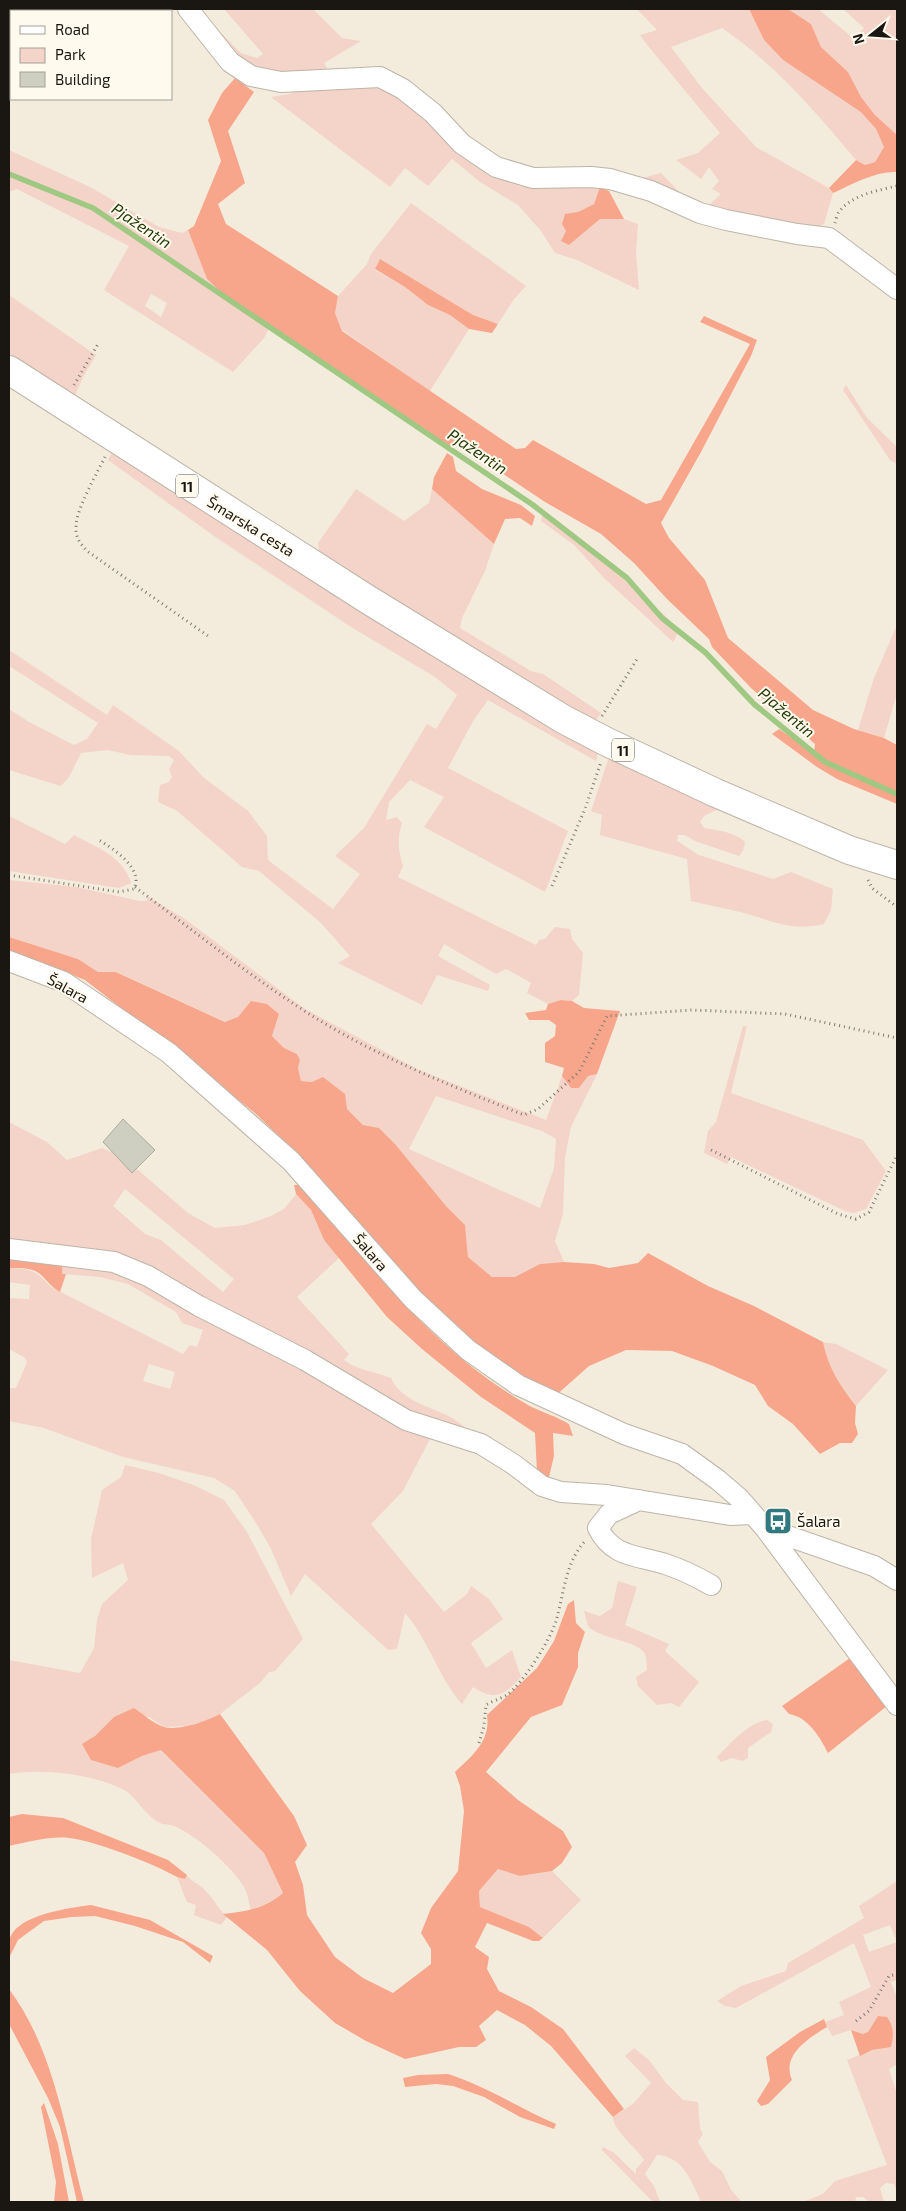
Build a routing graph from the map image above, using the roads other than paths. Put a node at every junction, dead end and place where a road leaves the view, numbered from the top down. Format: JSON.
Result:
{"nodes":[{"id":1,"x":188,"y":9,"type":"edge"},
{"id":2,"x":897,"y":289,"type":"edge"},
{"id":3,"x":9,"y":370,"type":"edge"},
{"id":4,"x":897,"y":865,"type":"edge"},
{"id":5,"x":9,"y":961,"type":"edge"},
{"id":6,"x":9,"y":1249,"type":"edge"},
{"id":7,"x":639,"y":1500,"type":"junction"},
{"id":8,"x":759,"y":1521,"type":"junction"},
{"id":9,"x":897,"y":1580,"type":"edge"},
{"id":10,"x":711,"y":1585,"type":"dead end"},
{"id":11,"x":897,"y":1705,"type":"edge"}],
"edges":[{"from":1,"to":2,"type":"street"},
{"from":3,"to":4,"type":"main road","name":"Šmarska cesta","number":"11"},
{"from":5,"to":8,"type":"street","name":"Šalara"},
{"from":6,"to":7,"type":"street"},
{"from":7,"to":8,"type":"street"},
{"from":7,"to":10,"type":"street"},
{"from":8,"to":9,"type":"street"},
{"from":8,"to":11,"type":"street","name":"Šalara"}]}
